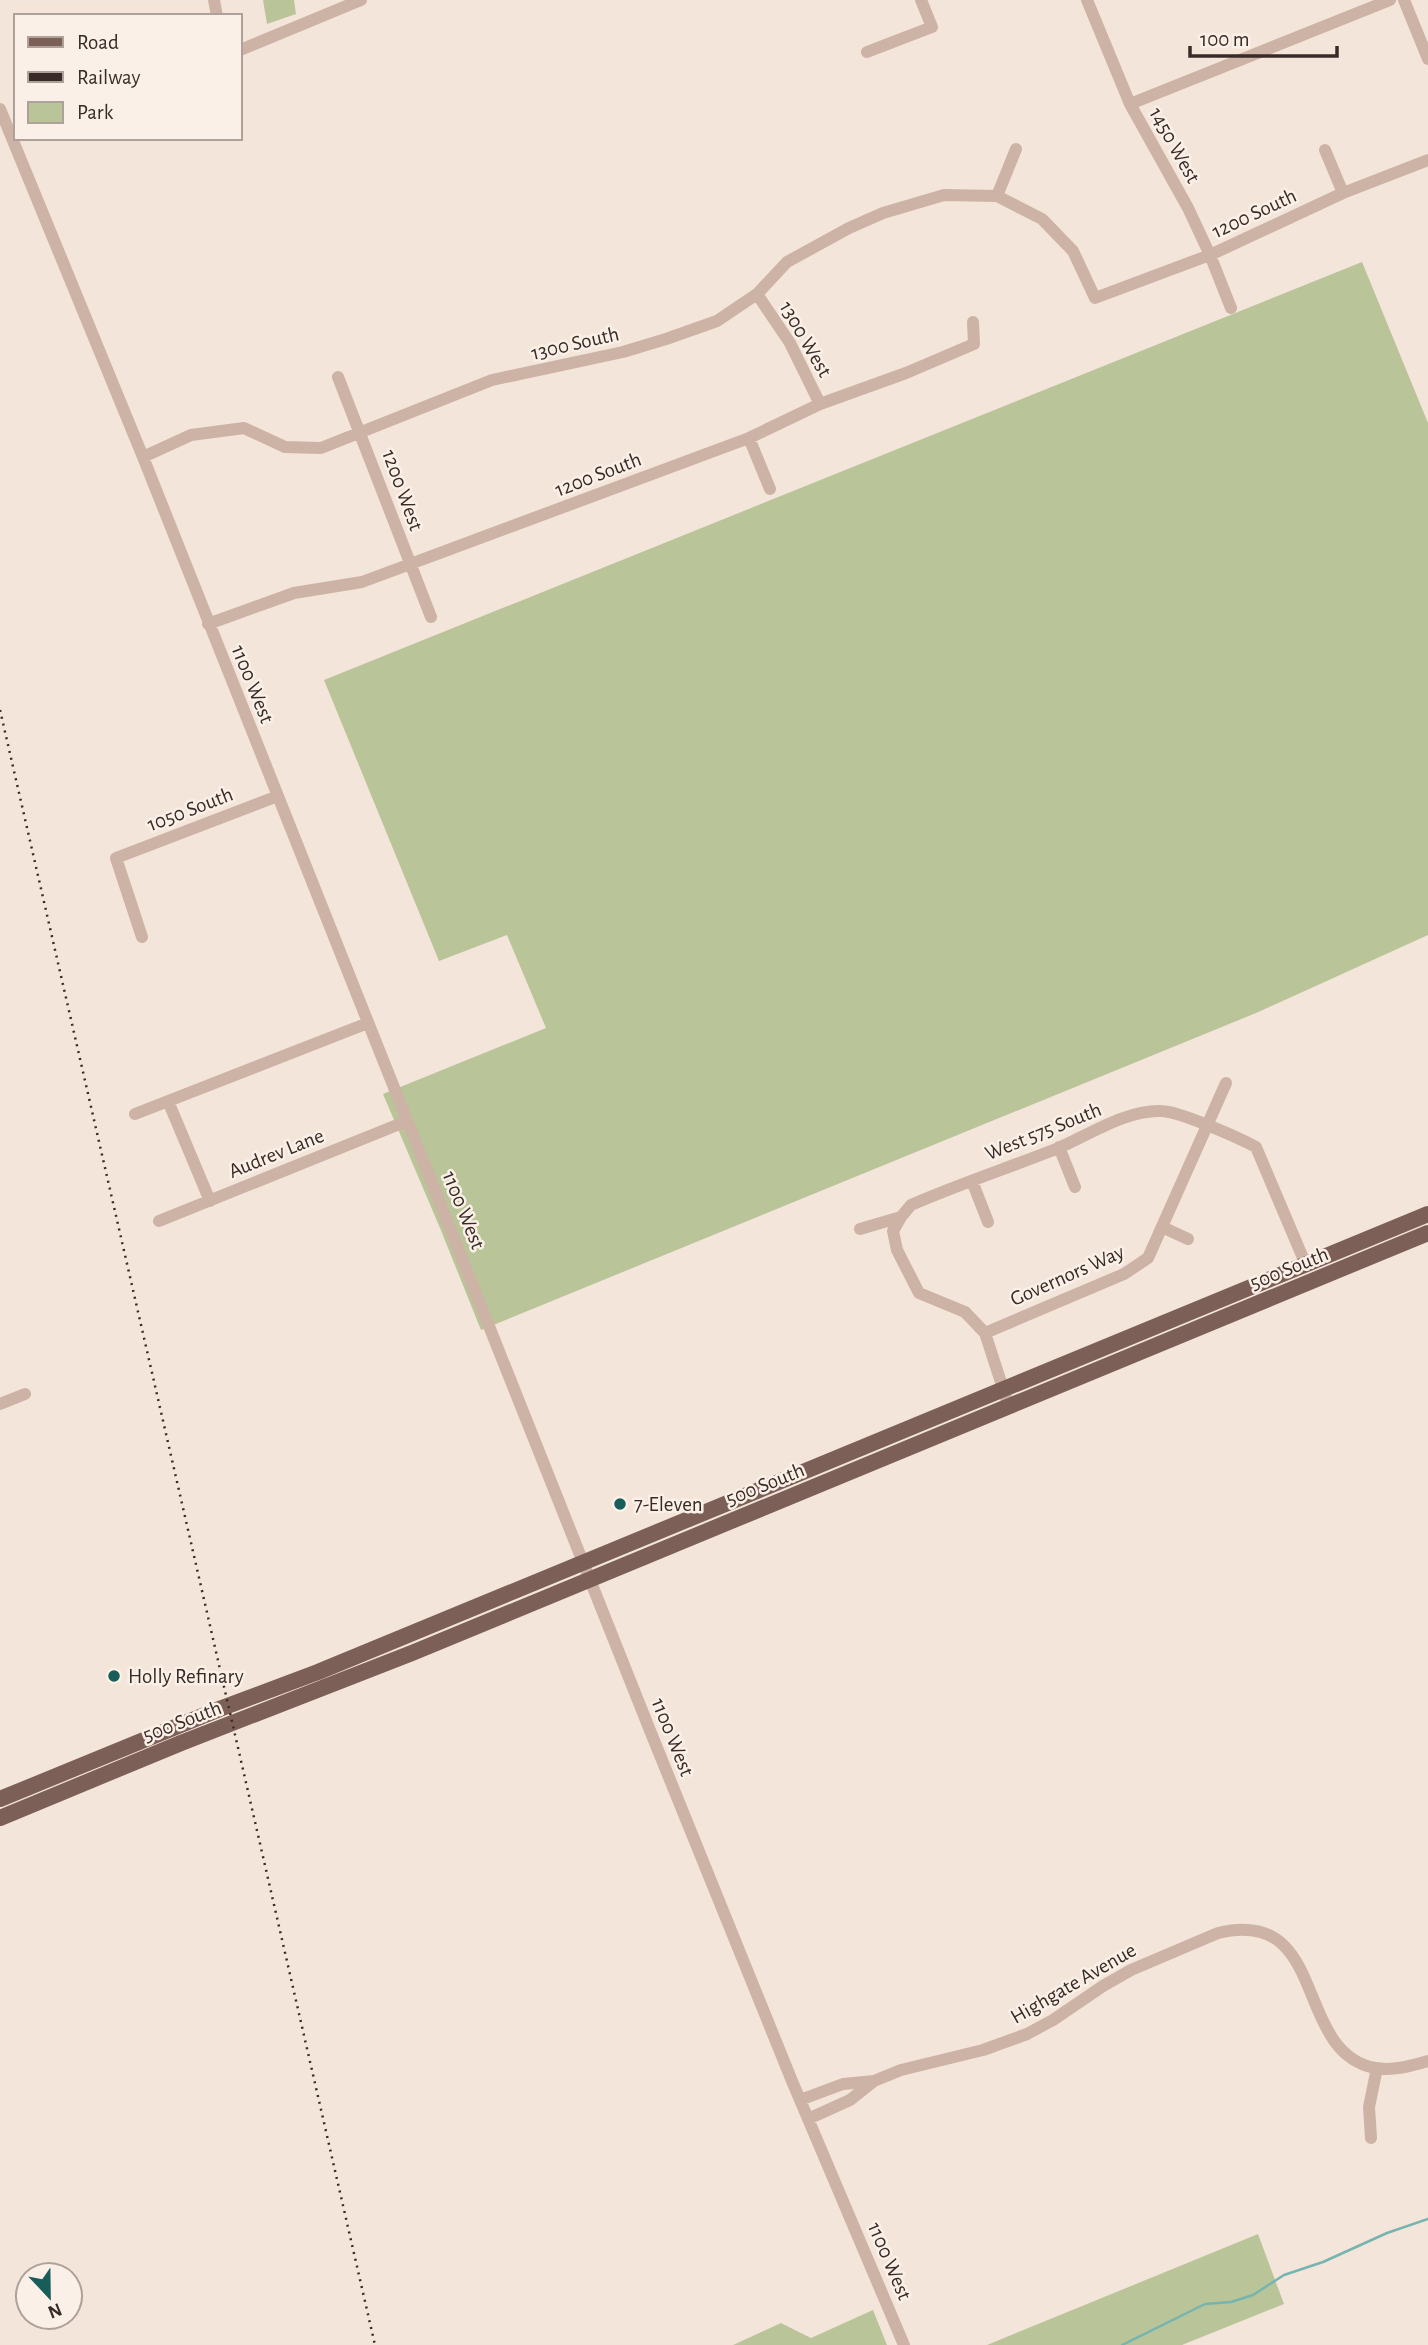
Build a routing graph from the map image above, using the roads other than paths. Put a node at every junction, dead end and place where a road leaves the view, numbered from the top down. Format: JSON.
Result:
{"nodes":[{"id":1,"x":361,"y":0,"type":"edge"},
{"id":2,"x":921,"y":0,"type":"edge"},
{"id":3,"x":1087,"y":0,"type":"edge"},
{"id":4,"x":1390,"y":0,"type":"edge"},
{"id":5,"x":1405,"y":0,"type":"edge"},
{"id":6,"x":242,"y":49,"type":"edge"},
{"id":7,"x":867,"y":52,"type":"dead end"},
{"id":8,"x":1428,"y":59,"type":"edge"},
{"id":9,"x":1130,"y":104,"type":"junction"},
{"id":10,"x":0,"y":109,"type":"edge"},
{"id":11,"x":14,"y":135,"type":"edge"},
{"id":12,"x":17,"y":140,"type":"edge"},
{"id":13,"x":0,"y":146,"type":"edge"},
{"id":14,"x":1016,"y":149,"type":"dead end"},
{"id":15,"x":1325,"y":150,"type":"dead end"},
{"id":16,"x":1428,"y":160,"type":"edge"},
{"id":17,"x":1343,"y":193,"type":"junction"},
{"id":18,"x":997,"y":196,"type":"junction"},
{"id":19,"x":1210,"y":255,"type":"junction"},
{"id":20,"x":757,"y":294,"type":"junction"},
{"id":21,"x":1231,"y":309,"type":"dead end"},
{"id":22,"x":973,"y":322,"type":"dead end"},
{"id":23,"x":338,"y":377,"type":"dead end"},
{"id":24,"x":820,"y":404,"type":"junction"},
{"id":25,"x":360,"y":431,"type":"junction"},
{"id":26,"x":749,"y":438,"type":"junction"},
{"id":27,"x":143,"y":457,"type":"junction"},
{"id":28,"x":770,"y":489,"type":"dead end"},
{"id":29,"x":410,"y":565,"type":"junction"},
{"id":30,"x":431,"y":617,"type":"dead end"},
{"id":31,"x":208,"y":624,"type":"junction"},
{"id":32,"x":278,"y":796,"type":"junction"},
{"id":33,"x":142,"y":937,"type":"dead end"},
{"id":34,"x":368,"y":1023,"type":"junction"},
{"id":35,"x":1226,"y":1083,"type":"dead end"},
{"id":36,"x":168,"y":1101,"type":"junction"},
{"id":37,"x":135,"y":1114,"type":"dead end"},
{"id":38,"x":407,"y":1121,"type":"junction"},
{"id":39,"x":1206,"y":1126,"type":"junction"},
{"id":40,"x":1059,"y":1147,"type":"junction"},
{"id":41,"x":972,"y":1181,"type":"junction"},
{"id":42,"x":1075,"y":1187,"type":"dead end"},
{"id":43,"x":210,"y":1201,"type":"junction"},
{"id":44,"x":1428,"y":1214,"type":"edge"},
{"id":45,"x":901,"y":1217,"type":"junction"},
{"id":46,"x":159,"y":1221,"type":"dead end"},
{"id":47,"x":988,"y":1222,"type":"dead end"},
{"id":48,"x":1162,"y":1227,"type":"junction"},
{"id":49,"x":860,"y":1229,"type":"dead end"},
{"id":50,"x":1428,"y":1233,"type":"edge"},
{"id":51,"x":1188,"y":1239,"type":"dead end"},
{"id":52,"x":1306,"y":1265,"type":"junction"},
{"id":53,"x":985,"y":1333,"type":"junction"},
{"id":54,"x":1002,"y":1391,"type":"junction"},
{"id":55,"x":25,"y":1394,"type":"dead end"},
{"id":56,"x":0,"y":1404,"type":"edge"},
{"id":57,"x":1009,"y":1407,"type":"junction"},
{"id":58,"x":583,"y":1563,"type":"junction"},
{"id":59,"x":590,"y":1579,"type":"junction"},
{"id":60,"x":0,"y":1799,"type":"edge"},
{"id":61,"x":0,"y":1818,"type":"edge"},
{"id":62,"x":1428,"y":2061,"type":"edge"},
{"id":63,"x":1377,"y":2068,"type":"junction"},
{"id":64,"x":874,"y":2081,"type":"junction"},
{"id":65,"x":800,"y":2100,"type":"junction"},
{"id":66,"x":808,"y":2119,"type":"junction"},
{"id":67,"x":1371,"y":2138,"type":"dead end"},
{"id":68,"x":904,"y":2345,"type":"edge"}],
"edges":[{"from":1,"to":6,"type":"street"},
{"from":2,"to":7,"type":"street"},
{"from":3,"to":9,"type":"street","name":"1450 West"},
{"from":4,"to":9,"type":"street"},
{"from":5,"to":8,"type":"street"},
{"from":9,"to":19,"type":"street","name":"1450 West"},
{"from":10,"to":11,"type":"street","name":"1100 West"},
{"from":12,"to":13,"type":"street"},
{"from":12,"to":27,"type":"street","name":"1100 West"},
{"from":14,"to":18,"type":"street"},
{"from":15,"to":17,"type":"street"},
{"from":16,"to":17,"type":"street","name":"1200 South"},
{"from":17,"to":19,"type":"street","name":"1200 South"},
{"from":18,"to":19,"type":"street","name":"1200 South"},
{"from":18,"to":20,"type":"street","name":"1300 South"},
{"from":19,"to":21,"type":"street","name":"1450 West"},
{"from":20,"to":24,"type":"street","name":"1300 West"},
{"from":20,"to":25,"type":"street","name":"1300 South"},
{"from":22,"to":24,"type":"street","name":"1200 South"},
{"from":23,"to":25,"type":"street","name":"1200 West"},
{"from":24,"to":26,"type":"street","name":"1200 South"},
{"from":25,"to":27,"type":"street","name":"1300 South"},
{"from":25,"to":29,"type":"street","name":"1200 West"},
{"from":26,"to":28,"type":"street"},
{"from":26,"to":29,"type":"street","name":"1200 South"},
{"from":27,"to":31,"type":"street","name":"1100 West"},
{"from":29,"to":30,"type":"street","name":"1200 West"},
{"from":29,"to":31,"type":"street","name":"1200 South"},
{"from":31,"to":32,"type":"street","name":"1100 West"},
{"from":32,"to":33,"type":"street","name":"1050 South"},
{"from":32,"to":34,"type":"street","name":"1100 West"},
{"from":34,"to":36,"type":"street"},
{"from":34,"to":38,"type":"street","name":"1100 West"},
{"from":35,"to":39,"type":"street","name":"Governors Way"},
{"from":36,"to":37,"type":"street"},
{"from":36,"to":43,"type":"street"},
{"from":38,"to":43,"type":"street","name":"Audrev Lane"},
{"from":38,"to":58,"type":"street","name":"1100 West"},
{"from":39,"to":40,"type":"street","name":"West 575 South"},
{"from":39,"to":48,"type":"street","name":"Governors Way"},
{"from":39,"to":52,"type":"street","name":"West 575 South"},
{"from":40,"to":41,"type":"street","name":"West 575 South"},
{"from":40,"to":42,"type":"street"},
{"from":41,"to":45,"type":"street","name":"West 575 South"},
{"from":41,"to":47,"type":"street"},
{"from":43,"to":46,"type":"street","name":"Audrev Lane"},
{"from":44,"to":52,"type":"main road","name":"500 South"},
{"from":45,"to":49,"type":"street","name":"West 575 South"},
{"from":45,"to":53,"type":"street"},
{"from":48,"to":51,"type":"street"},
{"from":48,"to":53,"type":"street","name":"Governors Way"},
{"from":50,"to":57,"type":"main road","name":"500 South"},
{"from":52,"to":54,"type":"main road","name":"500 South"},
{"from":53,"to":54,"type":"street"},
{"from":54,"to":57,"type":"street"},
{"from":54,"to":58,"type":"main road","name":"500 South"},
{"from":55,"to":56,"type":"street"},
{"from":57,"to":59,"type":"main road","name":"500 South"},
{"from":58,"to":59,"type":"street","name":"1100 West"},
{"from":58,"to":60,"type":"main road","name":"500 South"},
{"from":59,"to":61,"type":"main road","name":"500 South"},
{"from":59,"to":65,"type":"street","name":"1100 West"},
{"from":62,"to":63,"type":"street"},
{"from":63,"to":64,"type":"street","name":"Highgate Avenue"},
{"from":63,"to":67,"type":"street"},
{"from":64,"to":65,"type":"street","name":"Highgate Avenue"},
{"from":64,"to":66,"type":"street","name":"Highgate Avenue"},
{"from":65,"to":66,"type":"street","name":"1100 West"},
{"from":66,"to":68,"type":"street","name":"1100 West"}]}
